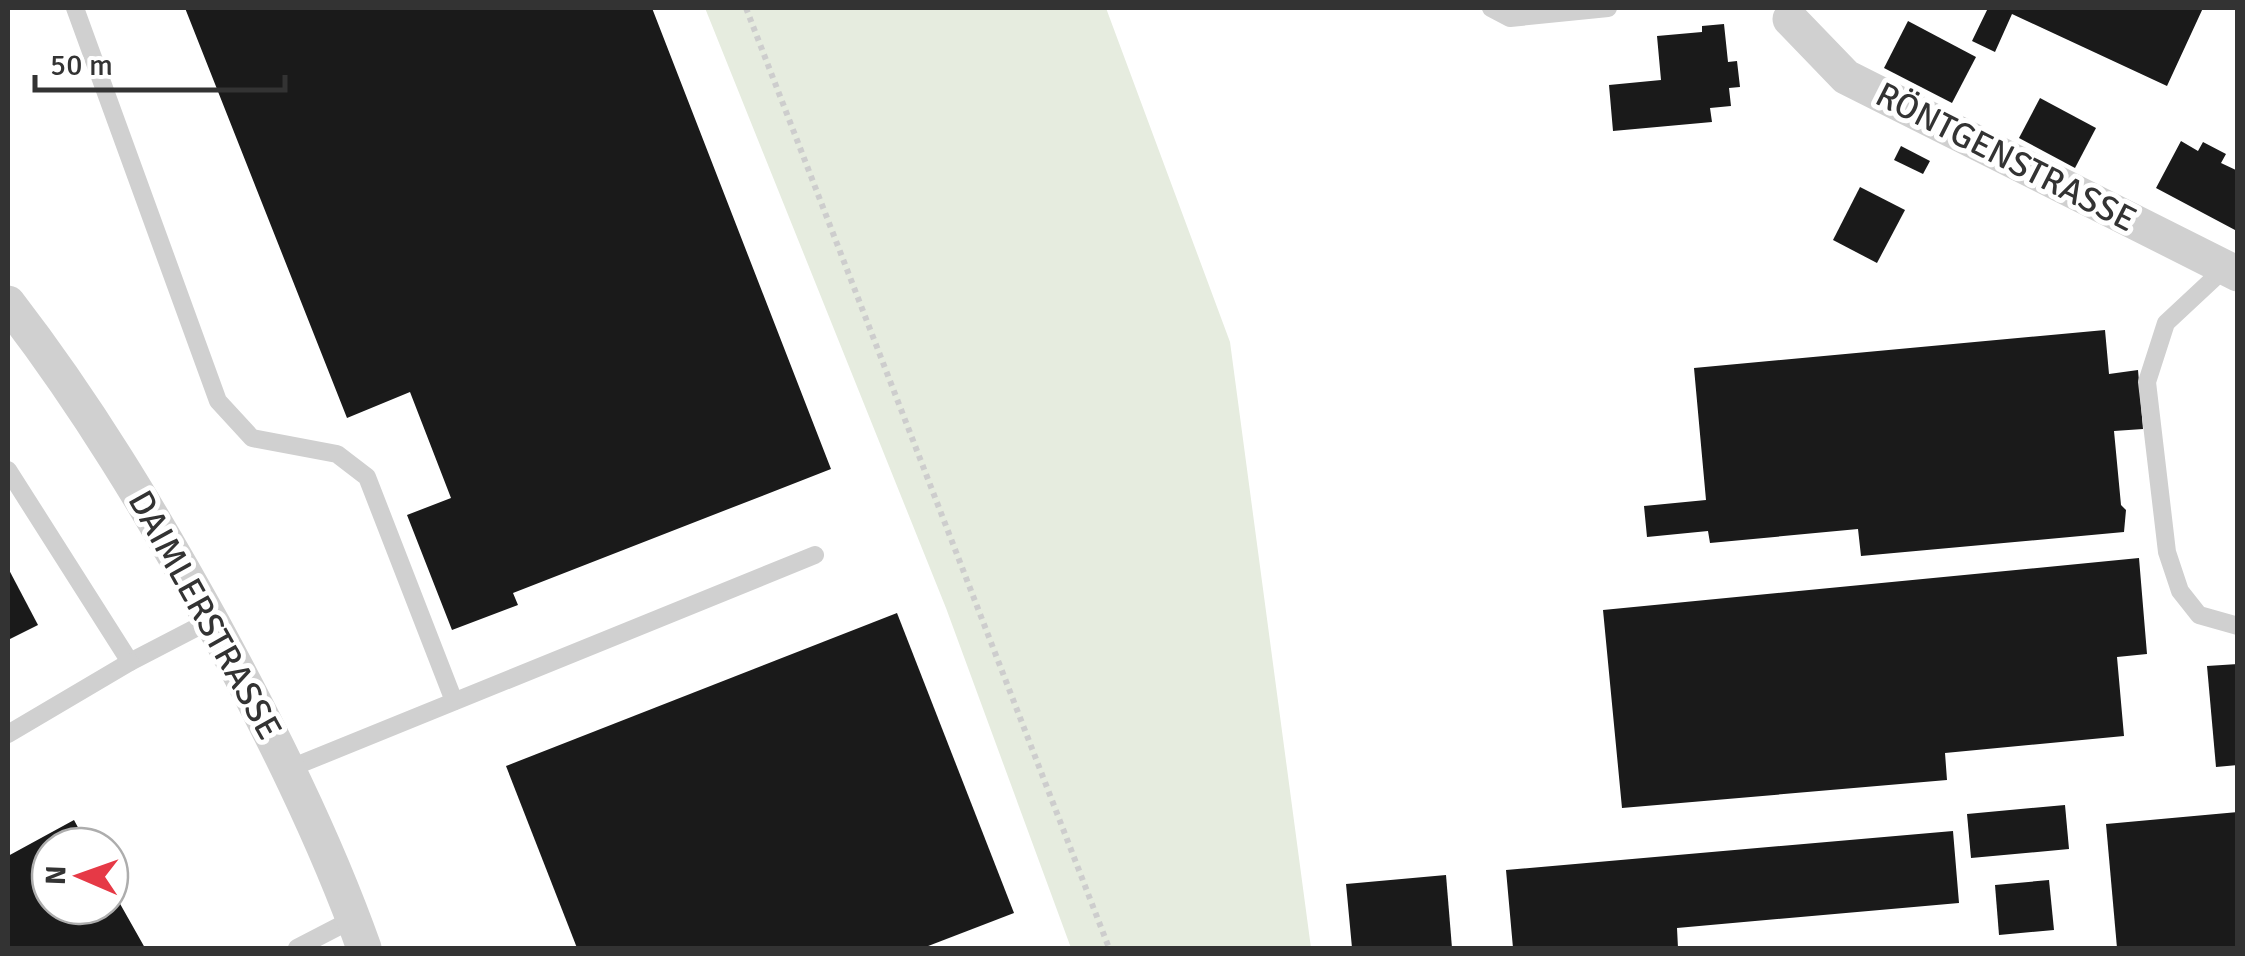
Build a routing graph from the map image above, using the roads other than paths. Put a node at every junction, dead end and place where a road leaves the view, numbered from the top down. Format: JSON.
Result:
{"nodes":[{"id":1,"x":75,"y":8,"type":"edge"},
{"id":2,"x":1491,"y":8,"type":"edge"},
{"id":3,"x":1608,"y":8,"type":"edge"},
{"id":4,"x":1780,"y":14,"type":"edge"},
{"id":5,"x":2232,"y":271,"type":"edge"},
{"id":6,"x":8,"y":303,"type":"edge"},
{"id":7,"x":8,"y":470,"type":"edge"},
{"id":8,"x":815,"y":555,"type":"dead end"},
{"id":9,"x":211,"y":620,"type":"junction"},
{"id":10,"x":2238,"y":626,"type":"edge"},
{"id":11,"x":130,"y":662,"type":"junction"},
{"id":12,"x":454,"y":700,"type":"junction"},
{"id":13,"x":8,"y":734,"type":"edge"},
{"id":14,"x":288,"y":769,"type":"junction"},
{"id":15,"x":358,"y":934,"type":"edge"},
{"id":16,"x":297,"y":948,"type":"edge"}],
"edges":[{"from":1,"to":12,"type":"lane"},
{"from":2,"to":3,"type":"lane"},
{"from":4,"to":5,"type":"street","name":"RÖNTGENSTRASSE"},
{"from":5,"to":10,"type":"lane"},
{"from":6,"to":9,"type":"street","name":"DAIMLERSTRASSE"},
{"from":7,"to":11,"type":"lane"},
{"from":8,"to":12,"type":"lane"},
{"from":9,"to":11,"type":"lane"},
{"from":9,"to":14,"type":"street","name":"DAIMLERSTRASSE"},
{"from":11,"to":13,"type":"lane"},
{"from":12,"to":14,"type":"lane"},
{"from":14,"to":15,"type":"street","name":"DAIMLERSTRASSE"},
{"from":15,"to":16,"type":"lane"}]}
